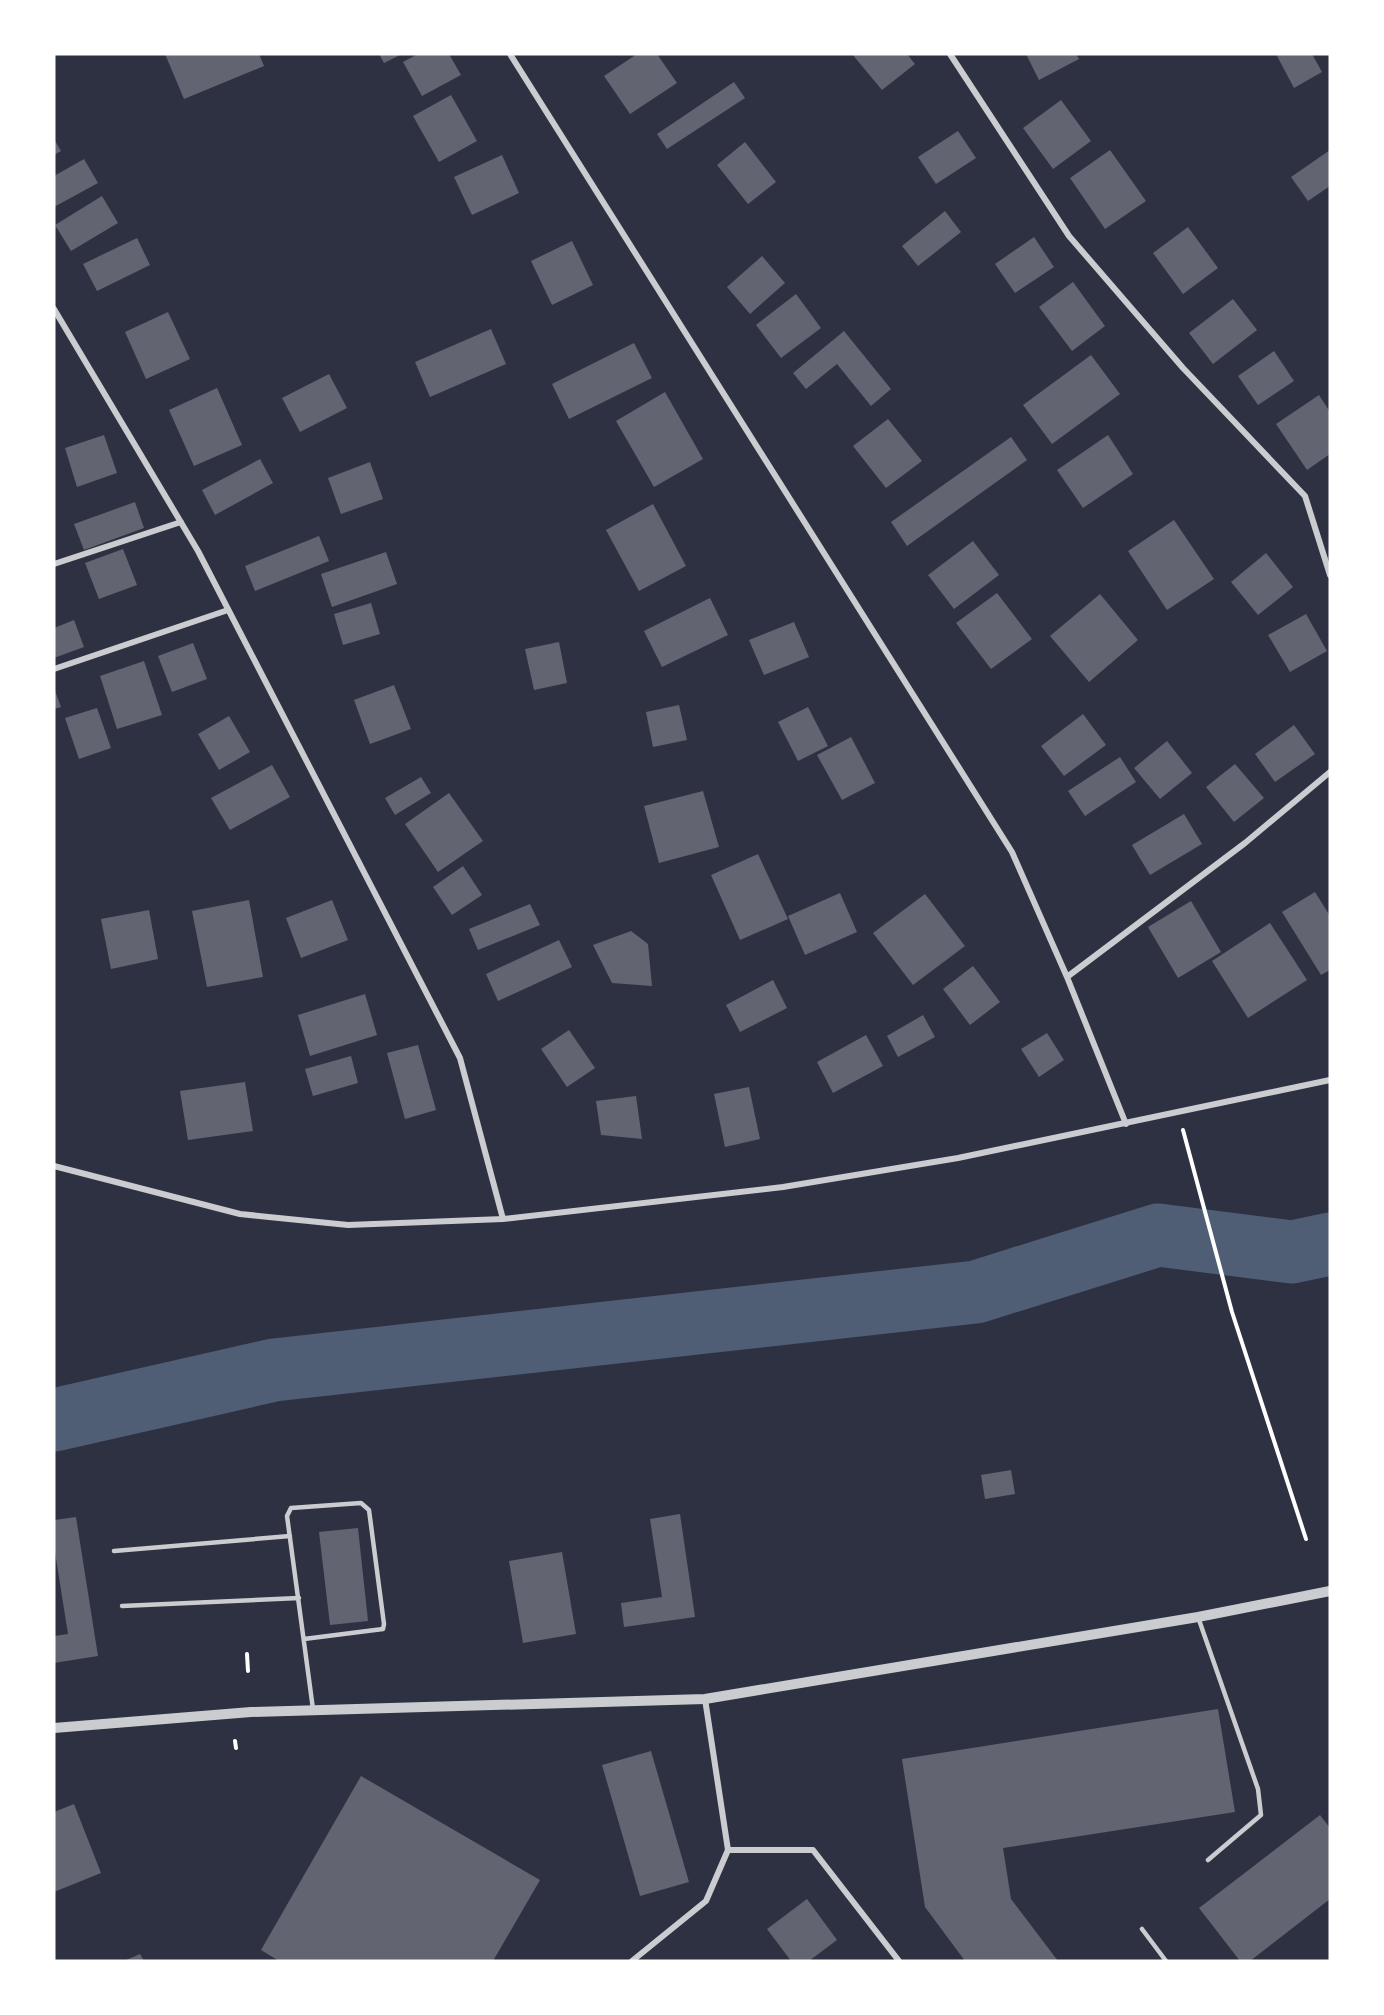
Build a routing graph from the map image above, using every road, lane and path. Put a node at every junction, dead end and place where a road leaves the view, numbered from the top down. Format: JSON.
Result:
{"nodes":[{"id":1,"x":510,"y":54,"type":"edge"},
{"id":2,"x":950,"y":54,"type":"edge"},
{"id":3,"x":54,"y":309,"type":"edge"},
{"id":4,"x":181,"y":522,"type":"junction"},
{"id":5,"x":54,"y":564,"type":"edge"},
{"id":6,"x":1330,"y":575,"type":"edge"},
{"id":7,"x":228,"y":610,"type":"junction"},
{"id":8,"x":54,"y":669,"type":"edge"},
{"id":9,"x":1330,"y":772,"type":"edge"},
{"id":10,"x":1067,"y":977,"type":"junction"},
{"id":11,"x":1330,"y":1080,"type":"edge"},
{"id":12,"x":1126,"y":1124,"type":"junction"},
{"id":13,"x":1191,"y":1155,"type":"dead end"},
{"id":14,"x":54,"y":1166,"type":"edge"},
{"id":15,"x":503,"y":1219,"type":"junction"},
{"id":16,"x":290,"y":1536,"type":"junction"},
{"id":17,"x":1306,"y":1539,"type":"dead end"},
{"id":18,"x":114,"y":1551,"type":"dead end"},
{"id":19,"x":1330,"y":1591,"type":"edge"},
{"id":20,"x":299,"y":1598,"type":"junction"},
{"id":21,"x":122,"y":1606,"type":"dead end"},
{"id":22,"x":1198,"y":1617,"type":"junction"},
{"id":23,"x":304,"y":1639,"type":"junction"},
{"id":24,"x":247,"y":1654,"type":"dead end"},
{"id":25,"x":248,"y":1671,"type":"dead end"},
{"id":26,"x":705,"y":1699,"type":"junction"},
{"id":27,"x":313,"y":1711,"type":"junction"},
{"id":28,"x":54,"y":1728,"type":"edge"},
{"id":29,"x":235,"y":1741,"type":"dead end"},
{"id":30,"x":236,"y":1748,"type":"dead end"},
{"id":31,"x":728,"y":1850,"type":"junction"},
{"id":32,"x":1208,"y":1860,"type":"dead end"},
{"id":33,"x":1142,"y":1929,"type":"dead end"},
{"id":34,"x":632,"y":1961,"type":"edge"},
{"id":35,"x":899,"y":1961,"type":"edge"},
{"id":36,"x":1166,"y":1961,"type":"edge"}],
"edges":[{"from":1,"to":10,"type":"street"},
{"from":2,"to":6,"type":"street"},
{"from":3,"to":4,"type":"street"},
{"from":4,"to":5,"type":"street"},
{"from":4,"to":7,"type":"street"},
{"from":7,"to":8,"type":"street"},
{"from":7,"to":15,"type":"street"},
{"from":9,"to":10,"type":"street"},
{"from":10,"to":12,"type":"street"},
{"from":11,"to":12,"type":"street"},
{"from":12,"to":15,"type":"street"},
{"from":13,"to":17,"type":"path"},
{"from":14,"to":15,"type":"street"},
{"from":16,"to":18,"type":"lane"},
{"from":16,"to":20,"type":"lane"},
{"from":16,"to":23,"type":"lane"},
{"from":19,"to":22,"type":"street"},
{"from":20,"to":21,"type":"lane"},
{"from":20,"to":23,"type":"lane"},
{"from":22,"to":26,"type":"street"},
{"from":22,"to":32,"type":"lane"},
{"from":23,"to":27,"type":"lane"},
{"from":24,"to":25,"type":"path"},
{"from":26,"to":27,"type":"street"},
{"from":26,"to":31,"type":"street"},
{"from":27,"to":28,"type":"street"},
{"from":29,"to":30,"type":"path"},
{"from":31,"to":34,"type":"street"},
{"from":31,"to":35,"type":"street"},
{"from":33,"to":36,"type":"lane"}]}
